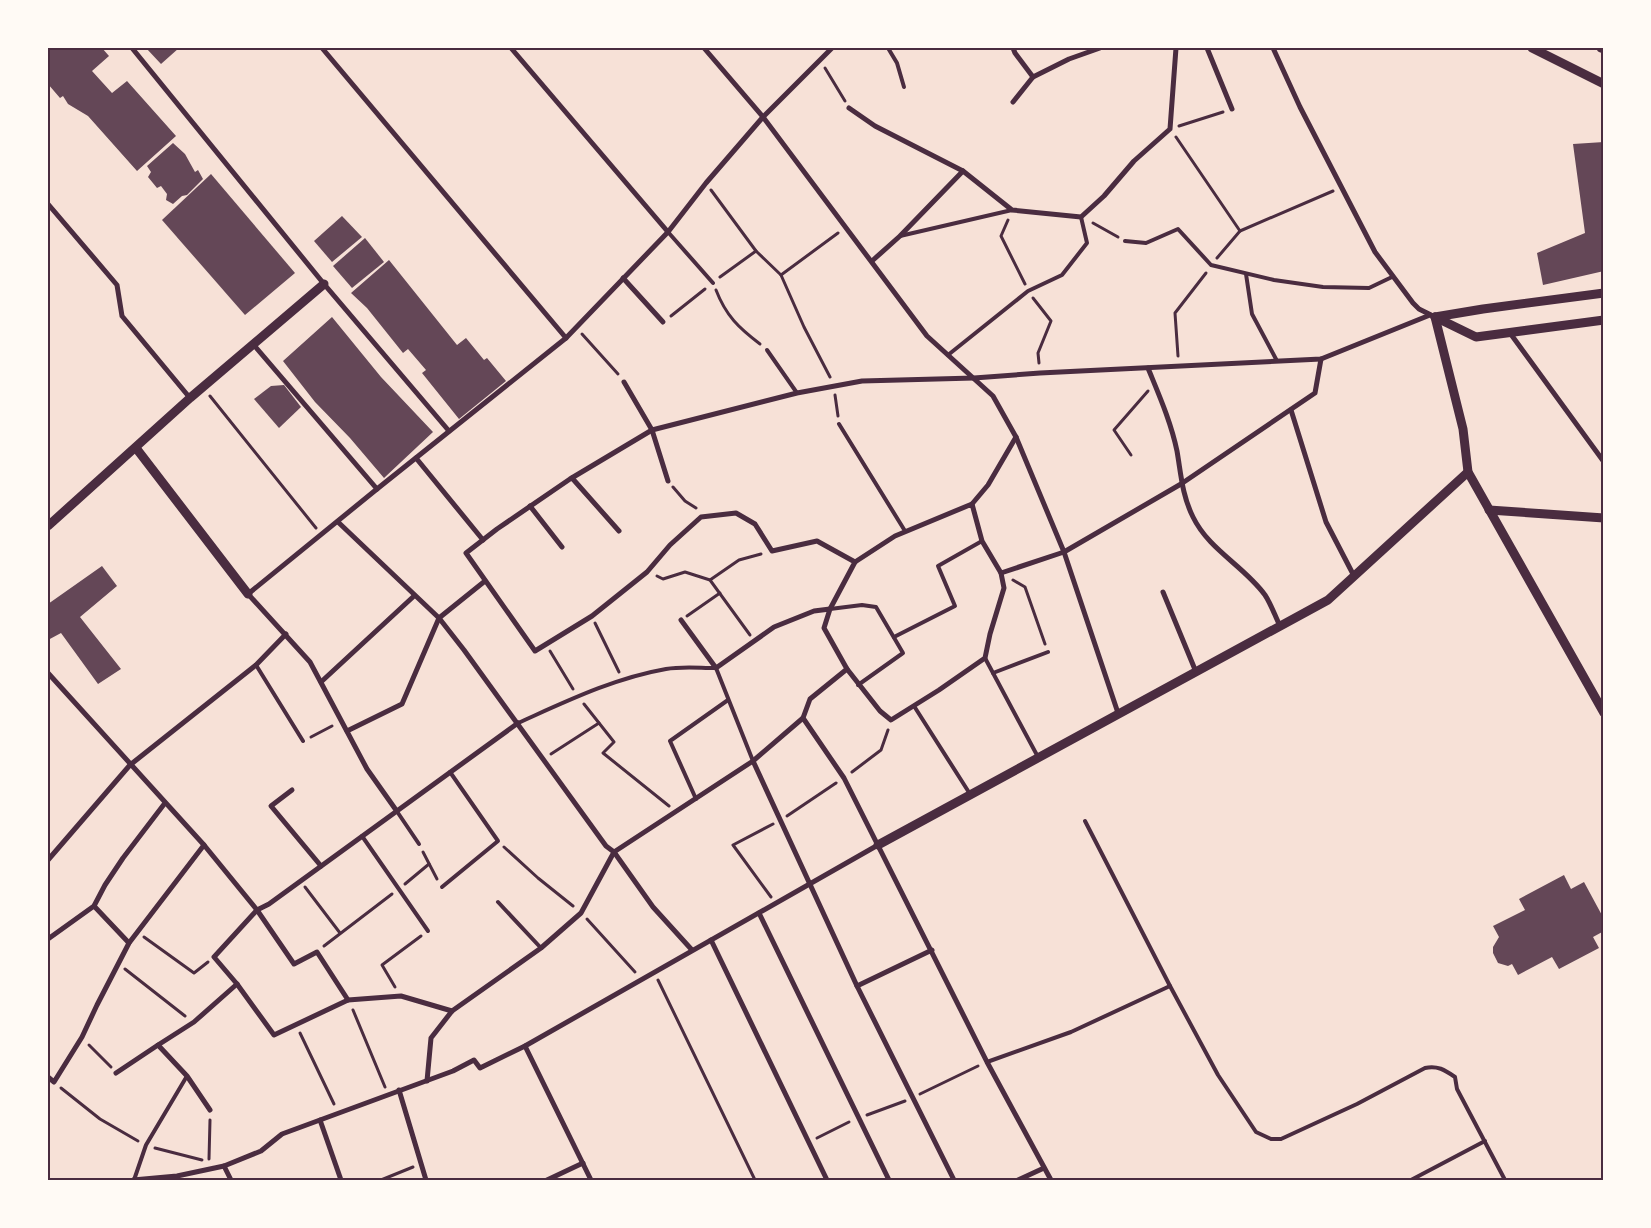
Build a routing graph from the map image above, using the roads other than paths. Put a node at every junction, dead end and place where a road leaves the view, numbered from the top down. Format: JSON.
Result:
{"nodes":[{"id":1,"x":132,"y":48,"type":"edge"},
{"id":2,"x":322,"y":48,"type":"edge"},
{"id":3,"x":511,"y":48,"type":"edge"},
{"id":4,"x":704,"y":48,"type":"edge"},
{"id":5,"x":832,"y":48,"type":"edge"},
{"id":6,"x":888,"y":48,"type":"edge"},
{"id":7,"x":1013,"y":48,"type":"edge"},
{"id":8,"x":1100,"y":48,"type":"edge"},
{"id":9,"x":1176,"y":48,"type":"edge"},
{"id":10,"x":1207,"y":48,"type":"edge"},
{"id":11,"x":1273,"y":48,"type":"edge"},
{"id":12,"x":1532,"y":48,"type":"edge"},
{"id":13,"x":1094,"y":49,"type":"edge"},
{"id":14,"x":1033,"y":77,"type":"junction"},
{"id":15,"x":1604,"y":84,"type":"edge"},
{"id":16,"x":904,"y":87,"type":"dead end"},
{"id":17,"x":1013,"y":102,"type":"dead end"},
{"id":18,"x":849,"y":108,"type":"road end"},
{"id":19,"x":1232,"y":109,"type":"road end"},
{"id":20,"x":763,"y":117,"type":"junction"},
{"id":21,"x":963,"y":171,"type":"junction"},
{"id":22,"x":48,"y":204,"type":"edge"},
{"id":23,"x":1012,"y":210,"type":"junction"},
{"id":24,"x":1081,"y":216,"type":"junction"},
{"id":25,"x":668,"y":232,"type":"junction"},
{"id":26,"x":900,"y":236,"type":"junction"},
{"id":27,"x":1125,"y":241,"type":"road end"},
{"id":28,"x":872,"y":261,"type":"junction"},
{"id":29,"x":1246,"y":274,"type":"junction"},
{"id":30,"x":1392,"y":277,"type":"junction"},
{"id":31,"x":623,"y":278,"type":"junction"},
{"id":32,"x":713,"y":283,"type":"road end"},
{"id":33,"x":324,"y":284,"type":"junction"},
{"id":34,"x":1604,"y":293,"type":"edge"},
{"id":35,"x":1433,"y":316,"type":"junction"},
{"id":36,"x":1604,"y":320,"type":"edge"},
{"id":37,"x":663,"y":322,"type":"dead end"},
{"id":38,"x":1510,"y":332,"type":"junction"},
{"id":39,"x":566,"y":338,"type":"junction"},
{"id":40,"x":253,"y":344,"type":"junction"},
{"id":41,"x":767,"y":350,"type":"road end"},
{"id":42,"x":948,"y":355,"type":"junction"},
{"id":43,"x":1321,"y":359,"type":"junction"},
{"id":44,"x":1277,"y":361,"type":"junction"},
{"id":45,"x":1148,"y":368,"type":"junction"},
{"id":46,"x":974,"y":378,"type":"junction"},
{"id":47,"x":624,"y":382,"type":"road end"},
{"id":48,"x":796,"y":393,"type":"junction"},
{"id":49,"x":190,"y":398,"type":"junction"},
{"id":50,"x":1291,"y":410,"type":"junction"},
{"id":51,"x":839,"y":424,"type":"road end"},
{"id":52,"x":652,"y":430,"type":"junction"},
{"id":53,"x":450,"y":431,"type":"junction"},
{"id":54,"x":1016,"y":437,"type":"junction"},
{"id":55,"x":136,"y":448,"type":"junction"},
{"id":56,"x":416,"y":458,"type":"junction"},
{"id":57,"x":1604,"y":462,"type":"edge"},
{"id":58,"x":1468,"y":472,"type":"junction"},
{"id":59,"x":572,"y":478,"type":"junction"},
{"id":60,"x":668,"y":481,"type":"road end"},
{"id":61,"x":1181,"y":484,"type":"junction"},
{"id":62,"x":377,"y":489,"type":"junction"},
{"id":63,"x":972,"y":504,"type":"junction"},
{"id":64,"x":530,"y":506,"type":"junction"},
{"id":65,"x":1489,"y":510,"type":"junction"},
{"id":66,"x":1604,"y":518,"type":"edge"},
{"id":67,"x":338,"y":522,"type":"junction"},
{"id":68,"x":48,"y":526,"type":"edge"},
{"id":69,"x":619,"y":531,"type":"dead end"},
{"id":70,"x":905,"y":531,"type":"junction"},
{"id":71,"x":483,"y":540,"type":"junction"},
{"id":72,"x":982,"y":541,"type":"junction"},
{"id":73,"x":562,"y":547,"type":"dead end"},
{"id":74,"x":1064,"y":552,"type":"junction"},
{"id":75,"x":855,"y":562,"type":"junction"},
{"id":76,"x":1002,"y":573,"type":"junction"},
{"id":77,"x":1354,"y":576,"type":"junction"},
{"id":78,"x":484,"y":581,"type":"junction"},
{"id":79,"x":1163,"y":592,"type":"dead end"},
{"id":80,"x":248,"y":594,"type":"junction"},
{"id":81,"x":414,"y":596,"type":"junction"},
{"id":82,"x":830,"y":609,"type":"junction"},
{"id":83,"x":439,"y":618,"type":"junction"},
{"id":84,"x":681,"y":620,"type":"road end"},
{"id":85,"x":1280,"y":626,"type":"junction"},
{"id":86,"x":286,"y":634,"type":"junction"},
{"id":87,"x":894,"y":636,"type":"junction"},
{"id":88,"x":1048,"y":652,"type":"road end"},
{"id":89,"x":985,"y":658,"type":"junction"},
{"id":90,"x":256,"y":665,"type":"junction"},
{"id":91,"x":716,"y":668,"type":"junction"},
{"id":92,"x":847,"y":669,"type":"junction"},
{"id":93,"x":1196,"y":672,"type":"junction"},
{"id":94,"x":993,"y":673,"type":"junction"},
{"id":95,"x":48,"y":674,"type":"edge"},
{"id":96,"x":321,"y":682,"type":"junction"},
{"id":97,"x":858,"y":685,"type":"junction"},
{"id":98,"x":728,"y":700,"type":"junction"},
{"id":99,"x":914,"y":706,"type":"junction"},
{"id":100,"x":1118,"y":713,"type":"junction"},
{"id":101,"x":1604,"y":713,"type":"edge"},
{"id":102,"x":803,"y":718,"type":"junction"},
{"id":103,"x":518,"y":723,"type":"junction"},
{"id":104,"x":347,"y":731,"type":"junction"},
{"id":105,"x":303,"y":741,"type":"road end"},
{"id":106,"x":1038,"y":758,"type":"junction"},
{"id":107,"x":753,"y":762,"type":"junction"},
{"id":108,"x":130,"y":765,"type":"junction"},
{"id":109,"x":450,"y":772,"type":"junction"},
{"id":110,"x":292,"y":790,"type":"dead end"},
{"id":111,"x":970,"y":794,"type":"junction"},
{"id":112,"x":696,"y":799,"type":"junction"},
{"id":113,"x":166,"y":803,"type":"junction"},
{"id":114,"x":396,"y":810,"type":"junction"},
{"id":115,"x":1085,"y":821,"type":"dead end"},
{"id":116,"x":362,"y":836,"type":"junction"},
{"id":117,"x":419,"y":844,"type":"road end"},
{"id":118,"x":204,"y":845,"type":"junction"},
{"id":119,"x":878,"y":845,"type":"junction"},
{"id":120,"x":614,"y":852,"type":"junction"},
{"id":121,"x":48,"y":860,"type":"edge"},
{"id":122,"x":321,"y":866,"type":"junction"},
{"id":123,"x":809,"y":883,"type":"junction"},
{"id":124,"x":442,"y":887,"type":"road end"},
{"id":125,"x":498,"y":902,"type":"dead end"},
{"id":126,"x":94,"y":906,"type":"junction"},
{"id":127,"x":257,"y":910,"type":"junction"},
{"id":128,"x":759,"y":913,"type":"junction"},
{"id":129,"x":428,"y":931,"type":"road end"},
{"id":130,"x":48,"y":939,"type":"edge"},
{"id":131,"x":711,"y":940,"type":"junction"},
{"id":132,"x":130,"y":943,"type":"junction"},
{"id":133,"x":541,"y":948,"type":"junction"},
{"id":134,"x":692,"y":950,"type":"junction"},
{"id":135,"x":932,"y":950,"type":"junction"},
{"id":136,"x":237,"y":984,"type":"junction"},
{"id":137,"x":858,"y":986,"type":"junction"},
{"id":138,"x":1170,"y":986,"type":"junction"},
{"id":139,"x":348,"y":1000,"type":"junction"},
{"id":140,"x":452,"y":1010,"type":"junction"},
{"id":141,"x":158,"y":1045,"type":"junction"},
{"id":142,"x":525,"y":1046,"type":"junction"},
{"id":143,"x":987,"y":1062,"type":"junction"},
{"id":144,"x":116,"y":1073,"type":"road end"},
{"id":145,"x":187,"y":1076,"type":"junction"},
{"id":146,"x":48,"y":1077,"type":"edge"},
{"id":147,"x":427,"y":1081,"type":"junction"},
{"id":148,"x":399,"y":1090,"type":"junction"},
{"id":149,"x":210,"y":1110,"type":"road end"},
{"id":150,"x":320,"y":1120,"type":"junction"},
{"id":151,"x":1485,"y":1141,"type":"junction"},
{"id":152,"x":583,"y":1163,"type":"junction"},
{"id":153,"x":224,"y":1166,"type":"junction"},
{"id":154,"x":1044,"y":1168,"type":"junction"},
{"id":155,"x":178,"y":1178,"type":"edge"},
{"id":156,"x":134,"y":1180,"type":"edge"},
{"id":157,"x":231,"y":1180,"type":"edge"},
{"id":158,"x":341,"y":1180,"type":"edge"},
{"id":159,"x":426,"y":1180,"type":"edge"},
{"id":160,"x":547,"y":1180,"type":"edge"},
{"id":161,"x":591,"y":1180,"type":"edge"},
{"id":162,"x":826,"y":1180,"type":"edge"},
{"id":163,"x":889,"y":1180,"type":"edge"},
{"id":164,"x":954,"y":1180,"type":"edge"},
{"id":165,"x":1018,"y":1180,"type":"edge"},
{"id":166,"x":1051,"y":1180,"type":"edge"},
{"id":167,"x":1411,"y":1180,"type":"edge"},
{"id":168,"x":1505,"y":1180,"type":"edge"}],
"edges":[{"from":1,"to":33,"type":"street"},
{"from":2,"to":39,"type":"street"},
{"from":3,"to":25,"type":"street"},
{"from":4,"to":20,"type":"street"},
{"from":5,"to":20,"type":"street"},
{"from":6,"to":16,"type":"lane"},
{"from":7,"to":14,"type":"street"},
{"from":8,"to":13,"type":"street"},
{"from":9,"to":24,"type":"street"},
{"from":10,"to":19,"type":"street"},
{"from":11,"to":30,"type":"street"},
{"from":12,"to":15,"type":"street"},
{"from":13,"to":14,"type":"street"},
{"from":14,"to":17,"type":"street"},
{"from":18,"to":21,"type":"street"},
{"from":20,"to":25,"type":"street"},
{"from":20,"to":28,"type":"street"},
{"from":21,"to":23,"type":"street"},
{"from":21,"to":26,"type":"street"},
{"from":22,"to":49,"type":"street"},
{"from":23,"to":24,"type":"street"},
{"from":23,"to":26,"type":"lane"},
{"from":24,"to":42,"type":"lane"},
{"from":25,"to":31,"type":"street"},
{"from":25,"to":32,"type":"lane"},
{"from":26,"to":28,"type":"street"},
{"from":27,"to":29,"type":"lane"},
{"from":28,"to":42,"type":"street"},
{"from":29,"to":30,"type":"lane"},
{"from":29,"to":44,"type":"lane"},
{"from":30,"to":35,"type":"street"},
{"from":31,"to":37,"type":"street"},
{"from":31,"to":39,"type":"street"},
{"from":33,"to":40,"type":"street"},
{"from":33,"to":53,"type":"street"},
{"from":34,"to":35,"type":"street"},
{"from":35,"to":38,"type":"street"},
{"from":35,"to":43,"type":"street"},
{"from":35,"to":58,"type":"street"},
{"from":36,"to":38,"type":"street"},
{"from":38,"to":57,"type":"street"},
{"from":39,"to":53,"type":"street"},
{"from":40,"to":49,"type":"street"},
{"from":40,"to":62,"type":"street"},
{"from":41,"to":48,"type":"lane"},
{"from":42,"to":46,"type":"street"},
{"from":43,"to":44,"type":"street"},
{"from":43,"to":50,"type":"street"},
{"from":44,"to":45,"type":"street"},
{"from":45,"to":46,"type":"street"},
{"from":45,"to":61,"type":"street"},
{"from":46,"to":48,"type":"street"},
{"from":46,"to":54,"type":"street"},
{"from":47,"to":52,"type":"street"},
{"from":48,"to":52,"type":"street"},
{"from":49,"to":55,"type":"street"},
{"from":50,"to":61,"type":"street"},
{"from":50,"to":77,"type":"street"},
{"from":51,"to":70,"type":"lane"},
{"from":52,"to":59,"type":"street"},
{"from":52,"to":60,"type":"street"},
{"from":53,"to":56,"type":"street"},
{"from":54,"to":63,"type":"street"},
{"from":54,"to":74,"type":"street"},
{"from":55,"to":68,"type":"street"},
{"from":55,"to":80,"type":"street"},
{"from":56,"to":62,"type":"street"},
{"from":56,"to":71,"type":"street"},
{"from":58,"to":65,"type":"street"},
{"from":58,"to":77,"type":"street"},
{"from":59,"to":64,"type":"street"},
{"from":59,"to":69,"type":"street"},
{"from":61,"to":74,"type":"street"},
{"from":61,"to":85,"type":"street"},
{"from":62,"to":67,"type":"street"},
{"from":63,"to":70,"type":"street"},
{"from":63,"to":72,"type":"street"},
{"from":64,"to":71,"type":"street"},
{"from":64,"to":73,"type":"street"},
{"from":65,"to":66,"type":"street"},
{"from":65,"to":101,"type":"street"},
{"from":67,"to":80,"type":"street"},
{"from":67,"to":81,"type":"street"},
{"from":70,"to":75,"type":"street"},
{"from":71,"to":78,"type":"street"},
{"from":72,"to":76,"type":"street"},
{"from":72,"to":87,"type":"lane"},
{"from":74,"to":76,"type":"street"},
{"from":74,"to":100,"type":"street"},
{"from":75,"to":78,"type":"street"},
{"from":75,"to":82,"type":"street"},
{"from":76,"to":89,"type":"street"},
{"from":77,"to":85,"type":"street"},
{"from":78,"to":83,"type":"street"},
{"from":79,"to":93,"type":"street"},
{"from":80,"to":86,"type":"street"},
{"from":81,"to":83,"type":"street"},
{"from":81,"to":96,"type":"street"},
{"from":82,"to":87,"type":"lane"},
{"from":82,"to":91,"type":"street"},
{"from":82,"to":92,"type":"street"},
{"from":83,"to":103,"type":"street"},
{"from":83,"to":104,"type":"street"},
{"from":84,"to":91,"type":"street"},
{"from":85,"to":93,"type":"street"},
{"from":86,"to":90,"type":"street"},
{"from":86,"to":96,"type":"street"},
{"from":87,"to":97,"type":"lane"},
{"from":88,"to":94,"type":"lane"},
{"from":89,"to":94,"type":"lane"},
{"from":89,"to":99,"type":"street"},
{"from":90,"to":105,"type":"lane"},
{"from":90,"to":108,"type":"street"},
{"from":91,"to":98,"type":"lane"},
{"from":91,"to":103,"type":"lane"},
{"from":92,"to":97,"type":"street"},
{"from":92,"to":102,"type":"street"},
{"from":93,"to":100,"type":"street"},
{"from":94,"to":106,"type":"lane"},
{"from":95,"to":108,"type":"street"},
{"from":96,"to":104,"type":"street"},
{"from":97,"to":99,"type":"street"},
{"from":98,"to":107,"type":"lane"},
{"from":98,"to":112,"type":"lane"},
{"from":99,"to":111,"type":"lane"},
{"from":100,"to":106,"type":"street"},
{"from":102,"to":107,"type":"street"},
{"from":102,"to":119,"type":"street"},
{"from":103,"to":109,"type":"street"},
{"from":103,"to":120,"type":"street"},
{"from":104,"to":114,"type":"street"},
{"from":106,"to":111,"type":"street"},
{"from":107,"to":112,"type":"street"},
{"from":107,"to":123,"type":"street"},
{"from":108,"to":113,"type":"street"},
{"from":108,"to":121,"type":"street"},
{"from":109,"to":114,"type":"street"},
{"from":109,"to":124,"type":"lane"},
{"from":110,"to":122,"type":"street"},
{"from":111,"to":119,"type":"street"},
{"from":112,"to":120,"type":"street"},
{"from":113,"to":118,"type":"street"},
{"from":113,"to":126,"type":"street"},
{"from":114,"to":116,"type":"street"},
{"from":114,"to":117,"type":"lane"},
{"from":115,"to":138,"type":"lane"},
{"from":116,"to":122,"type":"street"},
{"from":116,"to":129,"type":"lane"},
{"from":118,"to":127,"type":"street"},
{"from":118,"to":132,"type":"street"},
{"from":119,"to":123,"type":"street"},
{"from":119,"to":135,"type":"street"},
{"from":120,"to":133,"type":"street"},
{"from":120,"to":134,"type":"street"},
{"from":122,"to":127,"type":"street"},
{"from":123,"to":128,"type":"street"},
{"from":123,"to":137,"type":"street"},
{"from":125,"to":133,"type":"lane"},
{"from":126,"to":130,"type":"street"},
{"from":126,"to":132,"type":"street"},
{"from":127,"to":136,"type":"street"},
{"from":127,"to":139,"type":"street"},
{"from":128,"to":131,"type":"street"},
{"from":128,"to":163,"type":"street"},
{"from":131,"to":134,"type":"street"},
{"from":131,"to":162,"type":"street"},
{"from":132,"to":146,"type":"street"},
{"from":133,"to":140,"type":"street"},
{"from":134,"to":142,"type":"street"},
{"from":135,"to":137,"type":"street"},
{"from":135,"to":143,"type":"street"},
{"from":136,"to":139,"type":"street"},
{"from":136,"to":141,"type":"street"},
{"from":137,"to":164,"type":"street"},
{"from":138,"to":143,"type":"lane"},
{"from":138,"to":151,"type":"lane"},
{"from":139,"to":140,"type":"street"},
{"from":140,"to":147,"type":"street"},
{"from":141,"to":144,"type":"street"},
{"from":141,"to":145,"type":"street"},
{"from":142,"to":147,"type":"street"},
{"from":142,"to":152,"type":"street"},
{"from":143,"to":154,"type":"street"},
{"from":145,"to":149,"type":"street"},
{"from":145,"to":156,"type":"lane"},
{"from":147,"to":148,"type":"street"},
{"from":148,"to":150,"type":"street"},
{"from":148,"to":159,"type":"street"},
{"from":150,"to":153,"type":"street"},
{"from":150,"to":158,"type":"street"},
{"from":151,"to":167,"type":"lane"},
{"from":151,"to":168,"type":"lane"},
{"from":152,"to":160,"type":"street"},
{"from":152,"to":161,"type":"street"},
{"from":153,"to":155,"type":"street"},
{"from":153,"to":157,"type":"street"},
{"from":154,"to":165,"type":"street"},
{"from":154,"to":166,"type":"street"},
{"from":155,"to":156,"type":"street"}]}
